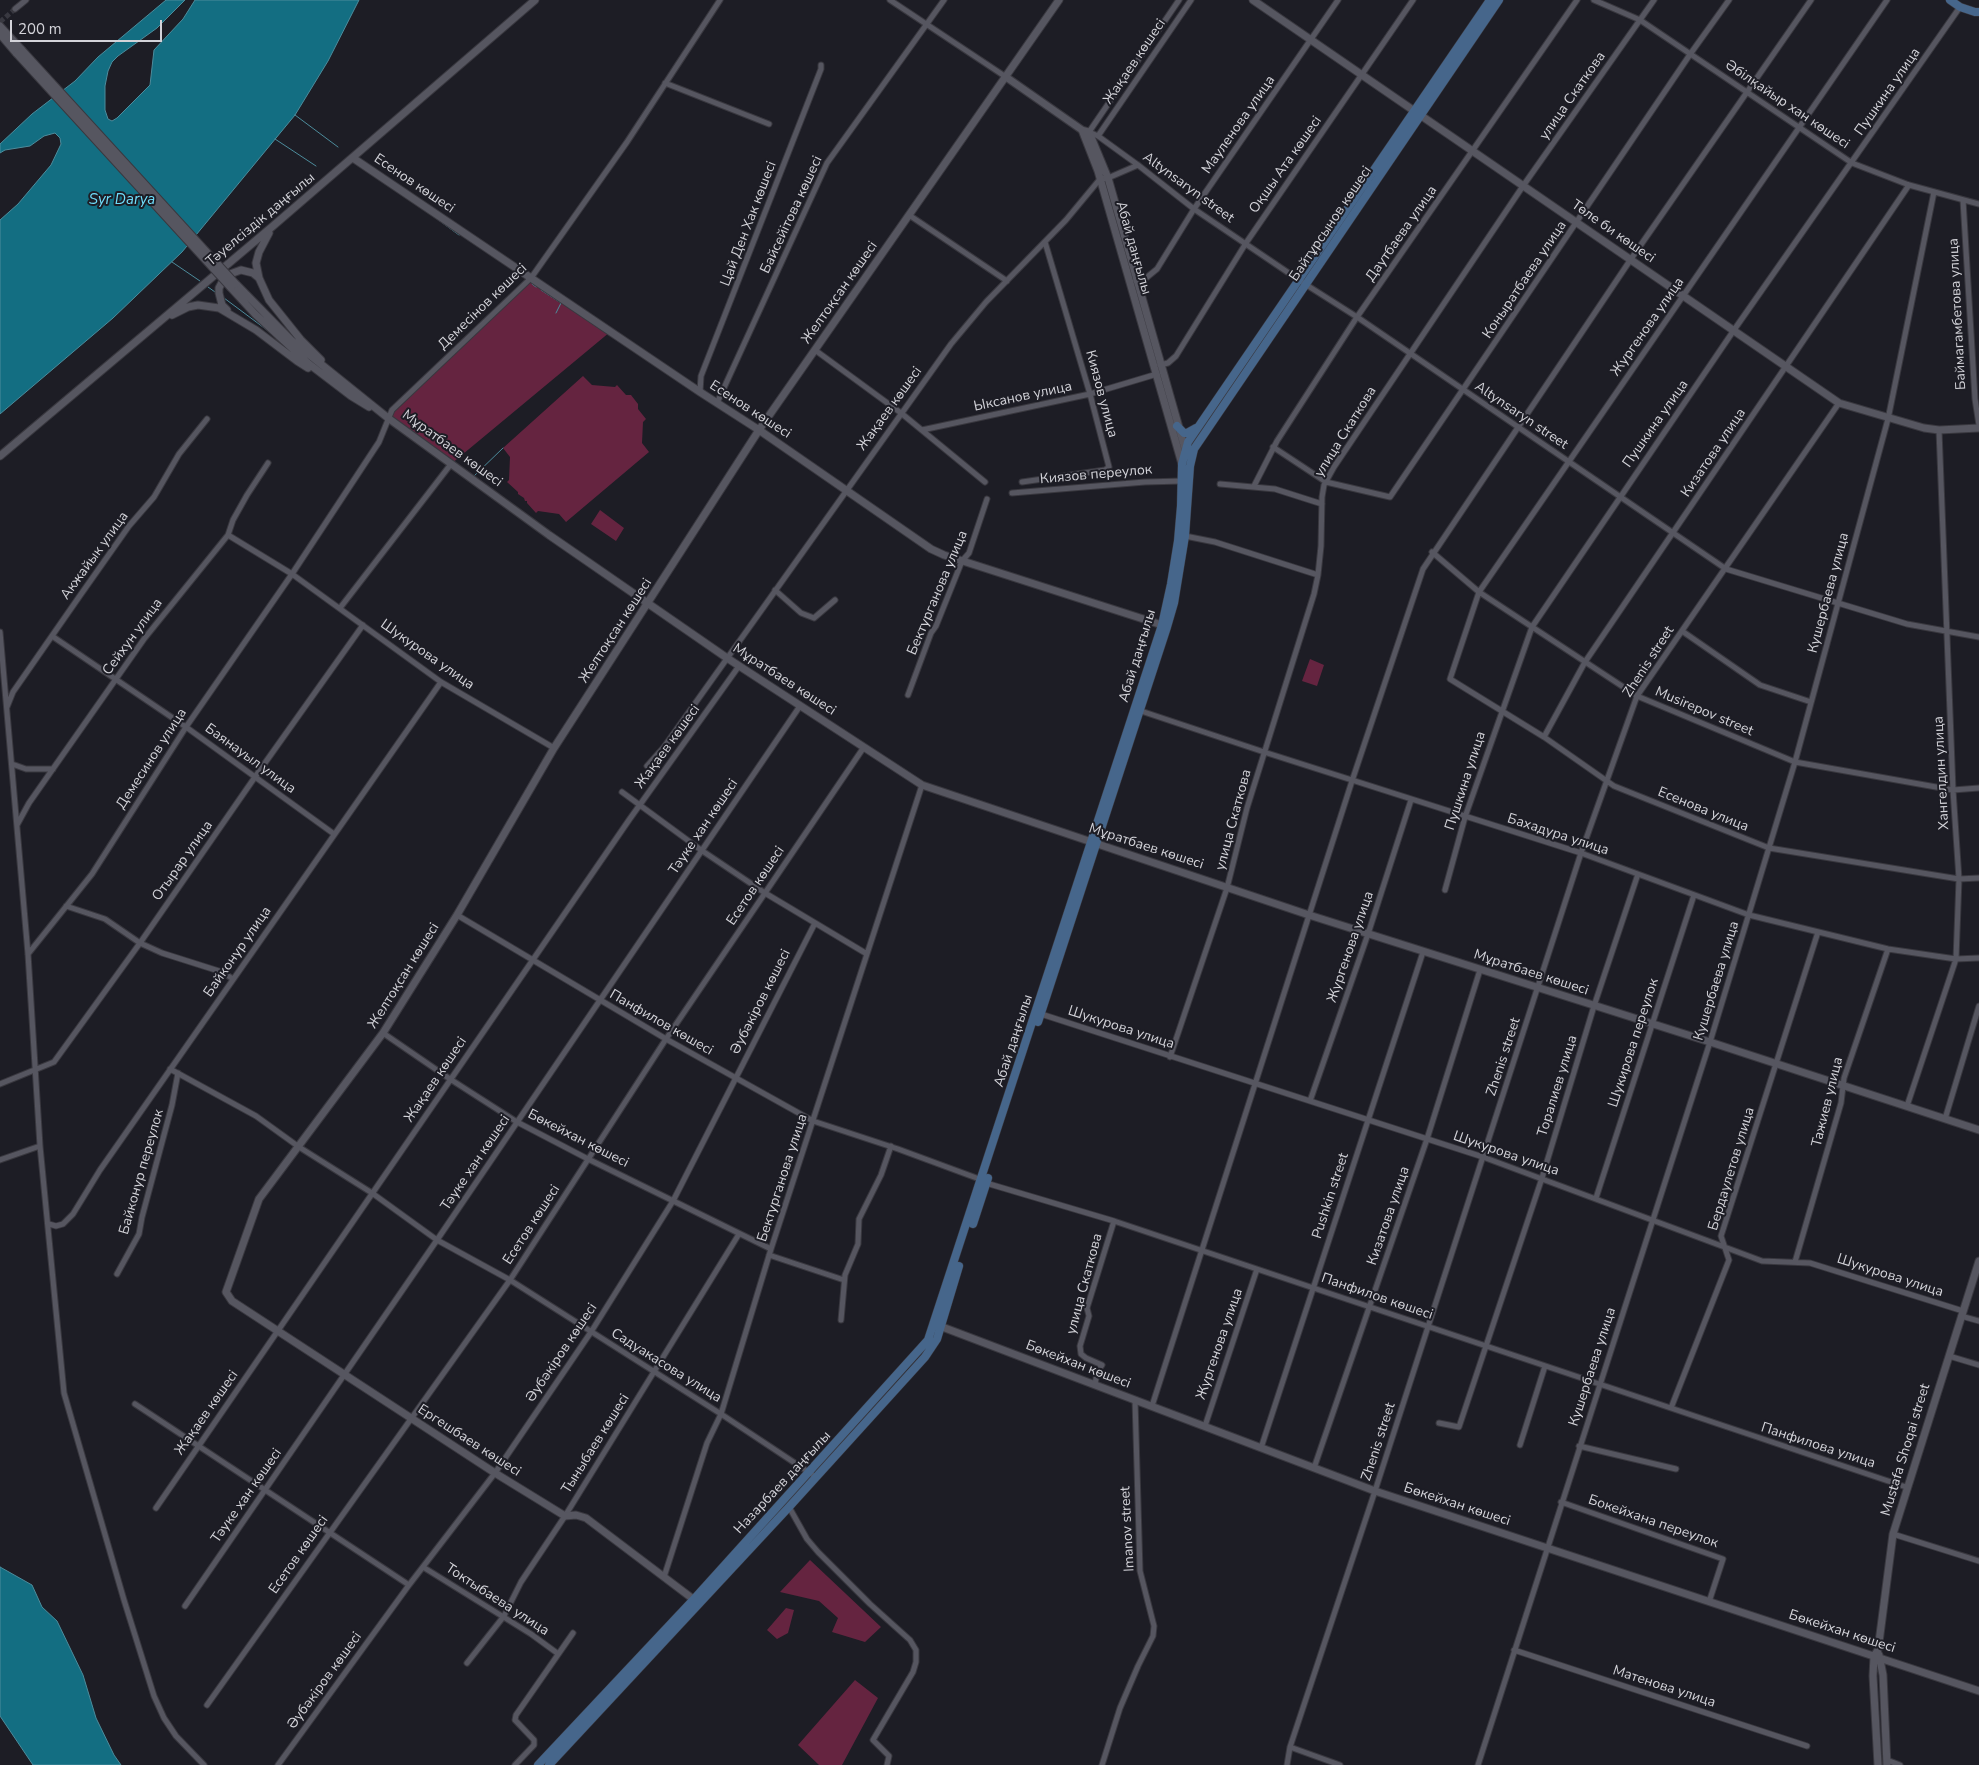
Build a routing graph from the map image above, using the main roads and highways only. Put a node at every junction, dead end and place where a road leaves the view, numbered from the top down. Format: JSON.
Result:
{"nodes":[{"id":1,"x":1490,"y":0,"type":"edge"},
{"id":2,"x":1500,"y":0,"type":"edge"},
{"id":3,"x":1950,"y":0,"type":"edge"},
{"id":4,"x":1979,"y":12,"type":"edge"},
{"id":5,"x":1417,"y":113,"type":"junction"},
{"id":6,"x":1302,"y":282,"type":"junction"},
{"id":7,"x":1199,"y":425,"type":"junction"},
{"id":8,"x":1177,"y":426,"type":"road end"},
{"id":9,"x":1186,"y":465,"type":"junction"},
{"id":10,"x":1182,"y":539,"type":"junction"},
{"id":11,"x":1094,"y":843,"type":"junction"},
{"id":12,"x":987,"y":1183,"type":"junction"},
{"id":13,"x":938,"y":1325,"type":"junction"},
{"id":14,"x":697,"y":1602,"type":"junction"},
{"id":15,"x":538,"y":1765,"type":"edge"},
{"id":16,"x":549,"y":1765,"type":"edge"}],
"edges":[{"from":1,"to":5,"type":"main road","name":"Байтұрсынов көшесі"},
{"from":2,"to":5,"type":"main road","name":"Байтұрсынов көшесі"},
{"from":3,"to":4,"type":"main road"},
{"from":5,"to":6,"type":"main road","name":"Байтұрсынов көшесі"},
{"from":6,"to":7,"type":"main road","name":"Байтұрсынов көшесі"},
{"from":6,"to":9,"type":"main road","name":"Байтұрсынов көшесі"},
{"from":7,"to":8,"type":"main road"},
{"from":7,"to":9,"type":"main road","name":"Байтұрсынов көшесі"},
{"from":9,"to":10,"type":"main road","name":"Абай даңғылы"},
{"from":9,"to":10,"type":"main road","name":"Абай даңғылы"},
{"from":10,"to":11,"type":"main road","name":"Абай даңғылы"},
{"from":11,"to":12,"type":"main road","name":"Абай даңғылы"},
{"from":11,"to":12,"type":"main road","name":"Абай даңғылы"},
{"from":12,"to":13,"type":"main road","name":"Назарбаев даңғылы"},
{"from":13,"to":14,"type":"main road","name":"Назарбаев даңғылы"},
{"from":13,"to":14,"type":"main road","name":"Назарбаев даңғылы"},
{"from":14,"to":15,"type":"main road","name":"Назарбаев даңғылы"},
{"from":14,"to":16,"type":"main road","name":"Назарбаев даңғылы"}]}
